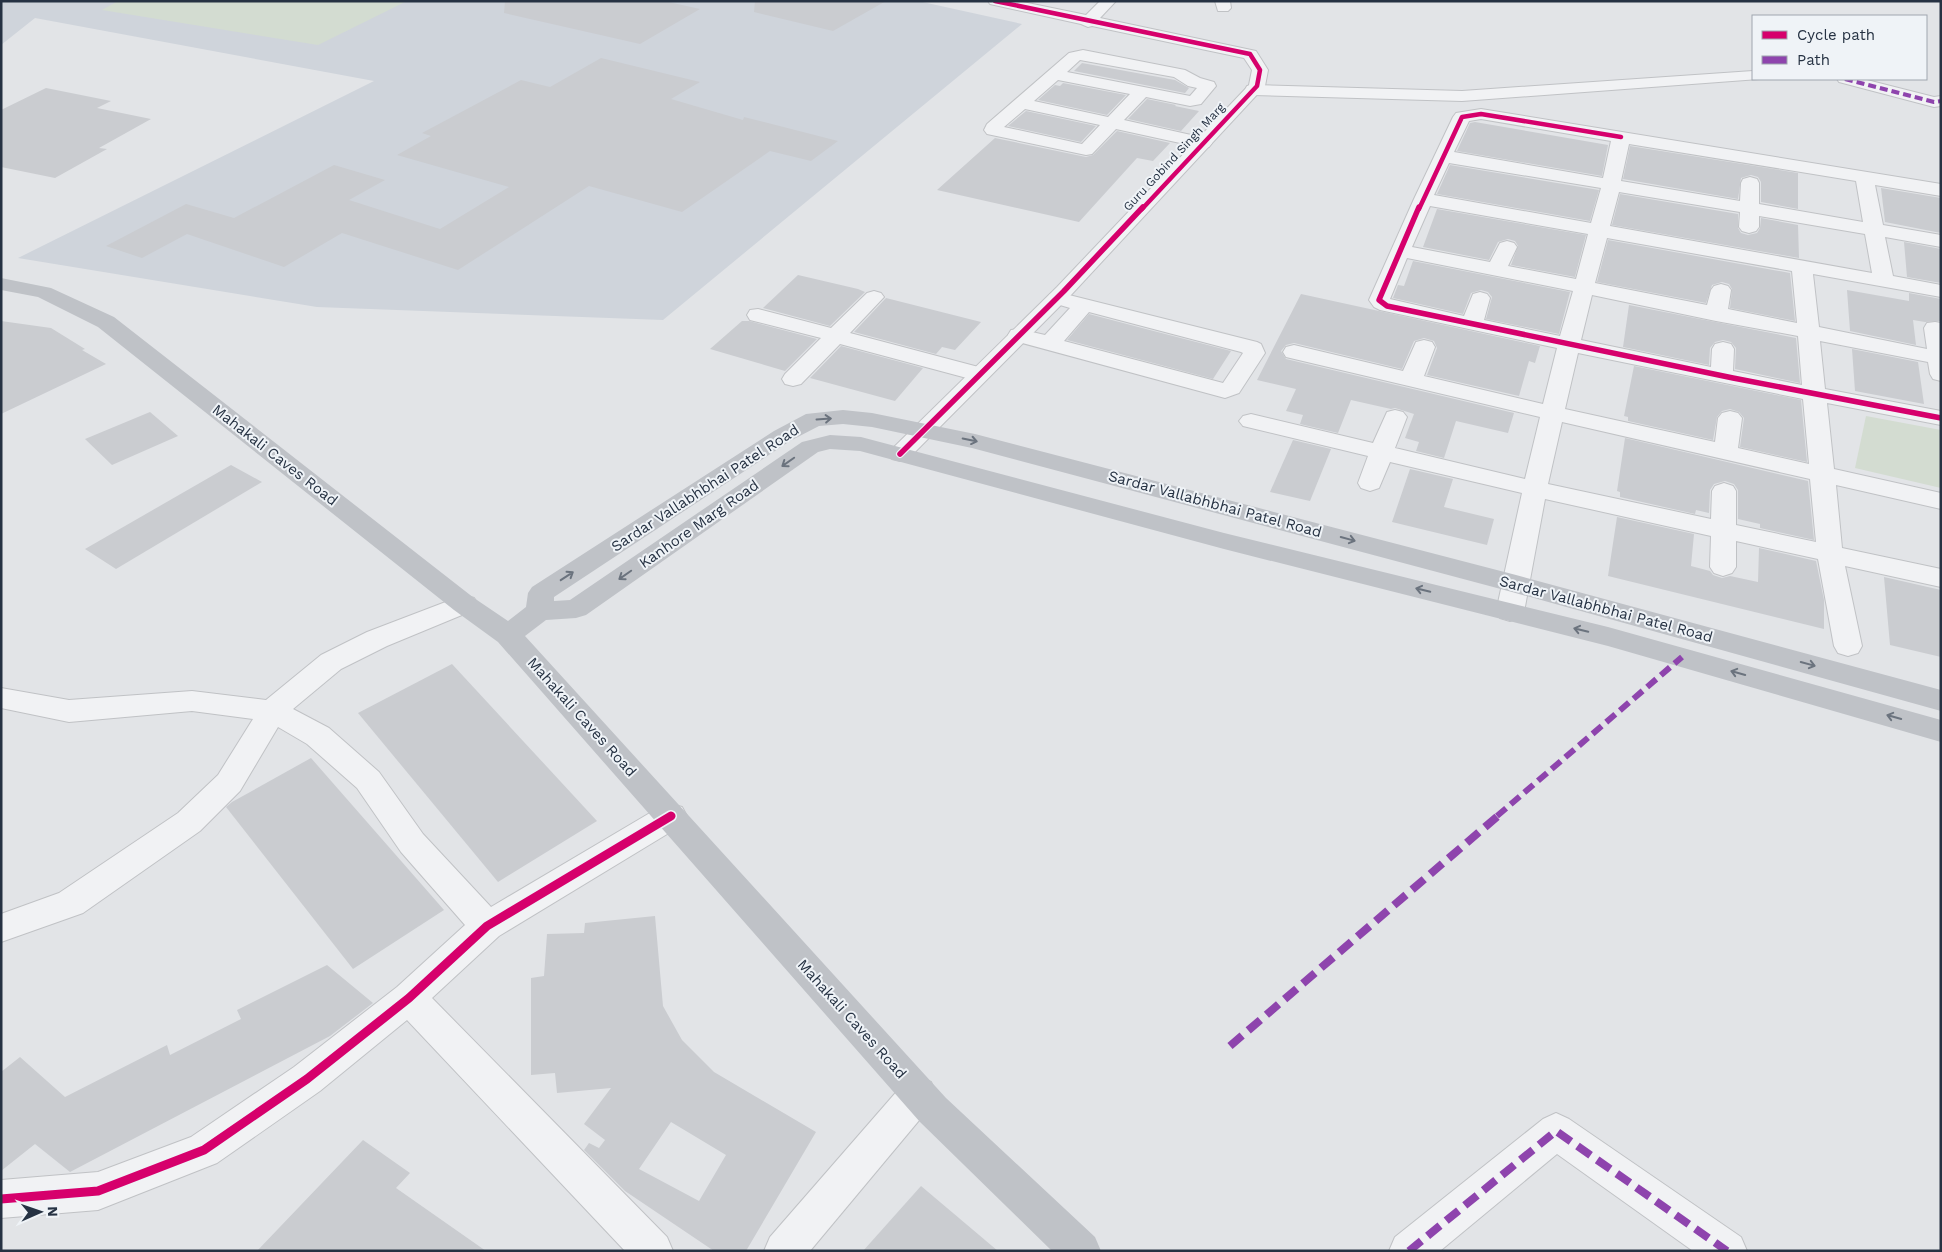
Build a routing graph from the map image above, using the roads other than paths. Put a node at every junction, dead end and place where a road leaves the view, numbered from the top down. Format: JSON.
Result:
{"nodes":[{"id":1,"x":995,"y":1,"type":"edge"},
{"id":2,"x":1109,"y":1,"type":"edge"},
{"id":3,"x":1088,"y":22,"type":"junction"},
{"id":4,"x":1054,"y":74,"type":"junction"},
{"id":5,"x":1752,"y":76,"type":"edge"},
{"id":6,"x":1849,"y":80,"type":"edge"},
{"id":7,"x":1253,"y":90,"type":"junction"},
{"id":8,"x":1142,"y":92,"type":"junction"},
{"id":9,"x":1941,"y":101,"type":"edge"},
{"id":10,"x":1022,"y":103,"type":"junction"},
{"id":11,"x":1112,"y":123,"type":"junction"},
{"id":12,"x":1621,"y":137,"type":"junction"},
{"id":13,"x":1203,"y":143,"type":"junction"},
{"id":14,"x":1528,"y":150,"type":"dead end"},
{"id":15,"x":1443,"y":156,"type":"junction"},
{"id":16,"x":1520,"y":169,"type":"junction"},
{"id":17,"x":1864,"y":177,"type":"junction"},
{"id":18,"x":1750,"y":183,"type":"dead end"},
{"id":19,"x":1611,"y":185,"type":"junction"},
{"id":20,"x":1941,"y":190,"type":"edge"},
{"id":21,"x":1524,"y":195,"type":"dead end"},
{"id":22,"x":1423,"y":199,"type":"junction"},
{"id":23,"x":1517,"y":216,"type":"junction"},
{"id":24,"x":1749,"y":217,"type":"junction"},
{"id":25,"x":1874,"y":229,"type":"junction"},
{"id":26,"x":1598,"y":230,"type":"junction"},
{"id":27,"x":1941,"y":241,"type":"edge"},
{"id":28,"x":1507,"y":247,"type":"dead end"},
{"id":29,"x":1401,"y":251,"type":"junction"},
{"id":30,"x":1802,"y":266,"type":"junction"},
{"id":31,"x":1496,"y":270,"type":"junction"},
{"id":32,"x":1884,"y":281,"type":"junction"},
{"id":33,"x":2,"y":282,"type":"edge"},
{"id":34,"x":1583,"y":288,"type":"junction"},
{"id":35,"x":1721,"y":290,"type":"dead end"},
{"id":36,"x":1941,"y":291,"type":"edge"},
{"id":37,"x":874,"y":297,"type":"dead end"},
{"id":38,"x":1057,"y":298,"type":"junction"},
{"id":39,"x":1480,"y":298,"type":"dead end"},
{"id":40,"x":1084,"y":305,"type":"junction"},
{"id":41,"x":758,"y":315,"type":"dead end"},
{"id":42,"x":1716,"y":315,"type":"junction"},
{"id":43,"x":1472,"y":324,"type":"junction"},
{"id":44,"x":1935,"y":328,"type":"dead end"},
{"id":45,"x":1809,"y":333,"type":"junction"},
{"id":46,"x":1019,"y":335,"type":"junction"},
{"id":47,"x":835,"y":336,"type":"junction"},
{"id":48,"x":1050,"y":343,"type":"junction"},
{"id":49,"x":1569,"y":344,"type":"junction"},
{"id":50,"x":1424,"y":348,"type":"dead end"},
{"id":51,"x":1723,"y":349,"type":"dead end"},
{"id":52,"x":1294,"y":352,"type":"dead end"},
{"id":53,"x":1940,"y":363,"type":"edge"},
{"id":54,"x":978,"y":374,"type":"junction"},
{"id":55,"x":1721,"y":376,"type":"junction"},
{"id":56,"x":793,"y":379,"type":"dead end"},
{"id":57,"x":1411,"y":380,"type":"junction"},
{"id":58,"x":1815,"y":395,"type":"junction"},
{"id":59,"x":1552,"y":413,"type":"junction"},
{"id":60,"x":1395,"y":417,"type":"dead end"},
{"id":61,"x":1730,"y":418,"type":"dead end"},
{"id":62,"x":1941,"y":418,"type":"edge"},
{"id":63,"x":1251,"y":421,"type":"dead end"},
{"id":64,"x":923,"y":430,"type":"junction"},
{"id":65,"x":1382,"y":451,"type":"junction"},
{"id":66,"x":1726,"y":453,"type":"junction"},
{"id":67,"x":900,"y":454,"type":"junction"},
{"id":68,"x":1822,"y":475,"type":"junction"},
{"id":69,"x":1370,"y":483,"type":"dead end"},
{"id":70,"x":1535,"y":489,"type":"junction"},
{"id":71,"x":1724,"y":491,"type":"dead end"},
{"id":72,"x":1941,"y":501,"type":"edge"},
{"id":73,"x":1724,"y":530,"type":"junction"},
{"id":74,"x":1830,"y":554,"type":"junction"},
{"id":75,"x":1723,"y":567,"type":"dead end"},
{"id":76,"x":1941,"y":578,"type":"edge"},
{"id":77,"x":1516,"y":584,"type":"junction"},
{"id":78,"x":464,"y":604,"type":"junction"},
{"id":79,"x":539,"y":611,"type":"junction"},
{"id":80,"x":1510,"y":612,"type":"junction"},
{"id":81,"x":508,"y":635,"type":"junction"},
{"id":82,"x":1848,"y":646,"type":"dead end"},
{"id":83,"x":1,"y":698,"type":"edge"},
{"id":84,"x":1941,"y":700,"type":"edge"},
{"id":85,"x":272,"y":711,"type":"junction"},
{"id":86,"x":1941,"y":731,"type":"edge"},
{"id":87,"x":671,"y":816,"type":"junction"},
{"id":88,"x":487,"y":926,"type":"junction"},
{"id":89,"x":1,"y":928,"type":"edge"},
{"id":90,"x":409,"y":998,"type":"junction"},
{"id":91,"x":918,"y":1094,"type":"junction"},
{"id":92,"x":1,"y":1199,"type":"edge"},
{"id":93,"x":653,"y":1251,"type":"edge"},
{"id":94,"x":784,"y":1251,"type":"edge"},
{"id":95,"x":1081,"y":1251,"type":"edge"},
{"id":96,"x":1409,"y":1251,"type":"edge"},
{"id":97,"x":1727,"y":1251,"type":"edge"}],
"edges":[{"from":1,"to":3,"type":"street","name":"Guru Gobind Singh Marg"},
{"from":2,"to":3,"type":"street"},
{"from":3,"to":7,"type":"street","name":"Guru Gobind Singh Marg"},
{"from":4,"to":8,"type":"street"},
{"from":4,"to":8,"type":"street"},
{"from":4,"to":10,"type":"street"},
{"from":5,"to":7,"type":"street"},
{"from":6,"to":9,"type":"street"},
{"from":7,"to":13,"type":"street","name":"Guru Gobind Singh Marg"},
{"from":8,"to":11,"type":"street"},
{"from":10,"to":11,"type":"street"},
{"from":10,"to":11,"type":"street"},
{"from":11,"to":13,"type":"street"},
{"from":12,"to":15,"type":"street"},
{"from":12,"to":17,"type":"street"},
{"from":12,"to":19,"type":"street"},
{"from":13,"to":38,"type":"street","name":"Guru Gobind Singh Marg"},
{"from":14,"to":16,"type":"street"},
{"from":15,"to":16,"type":"street"},
{"from":15,"to":22,"type":"street"},
{"from":16,"to":19,"type":"street"},
{"from":17,"to":20,"type":"street"},
{"from":17,"to":25,"type":"street"},
{"from":18,"to":24,"type":"street"},
{"from":19,"to":24,"type":"street"},
{"from":19,"to":26,"type":"street"},
{"from":21,"to":23,"type":"street"},
{"from":22,"to":23,"type":"street"},
{"from":22,"to":29,"type":"street"},
{"from":23,"to":26,"type":"street"},
{"from":24,"to":25,"type":"street"},
{"from":25,"to":27,"type":"street"},
{"from":25,"to":32,"type":"street"},
{"from":26,"to":30,"type":"street"},
{"from":26,"to":34,"type":"street"},
{"from":28,"to":31,"type":"street"},
{"from":29,"to":31,"type":"street"},
{"from":29,"to":43,"type":"street"},
{"from":30,"to":32,"type":"street"},
{"from":30,"to":45,"type":"street"},
{"from":31,"to":34,"type":"street"},
{"from":32,"to":36,"type":"street"},
{"from":33,"to":78,"type":"main road","name":"Mahakali Caves Road"},
{"from":34,"to":42,"type":"street"},
{"from":34,"to":49,"type":"street"},
{"from":35,"to":42,"type":"street"},
{"from":37,"to":47,"type":"street"},
{"from":38,"to":40,"type":"street"},
{"from":38,"to":46,"type":"street","name":"Guru Gobind Singh Marg"},
{"from":39,"to":43,"type":"street"},
{"from":40,"to":48,"type":"street"},
{"from":40,"to":48,"type":"street"},
{"from":41,"to":47,"type":"street"},
{"from":42,"to":45,"type":"street"},
{"from":43,"to":49,"type":"street"},
{"from":44,"to":53,"type":"street"},
{"from":45,"to":53,"type":"street"},
{"from":45,"to":58,"type":"street"},
{"from":46,"to":48,"type":"street"},
{"from":46,"to":54,"type":"street","name":"Guru Gobind Singh Marg"},
{"from":47,"to":54,"type":"street"},
{"from":47,"to":56,"type":"street"},
{"from":49,"to":55,"type":"street"},
{"from":49,"to":59,"type":"street"},
{"from":50,"to":57,"type":"street"},
{"from":51,"to":55,"type":"street"},
{"from":52,"to":57,"type":"street"},
{"from":54,"to":64,"type":"street","name":"Guru Gobind Singh Marg"},
{"from":55,"to":58,"type":"street"},
{"from":57,"to":59,"type":"street"},
{"from":58,"to":62,"type":"street"},
{"from":58,"to":68,"type":"street"},
{"from":59,"to":66,"type":"street"},
{"from":59,"to":70,"type":"street"},
{"from":60,"to":65,"type":"street"},
{"from":61,"to":66,"type":"street"},
{"from":63,"to":65,"type":"street"},
{"from":64,"to":67,"type":"street","name":"Guru Gobind Singh Marg"},
{"from":64,"to":77,"type":"main road","name":"Sardar Vallabhbhai Patel Road","one_way":true},
{"from":79,"to":64,"type":"main road","name":"Sardar Vallabhbhai Patel Road","one_way":true},
{"from":65,"to":69,"type":"street"},
{"from":65,"to":70,"type":"street"},
{"from":66,"to":68,"type":"street"},
{"from":67,"to":79,"type":"main road","name":"Kanhore Marg Road","one_way":true},
{"from":80,"to":67,"type":"main road","name":"Sardar Vallabhbhai Patel Road","one_way":true},
{"from":68,"to":72,"type":"street"},
{"from":68,"to":74,"type":"street"},
{"from":70,"to":73,"type":"street"},
{"from":70,"to":77,"type":"street"},
{"from":71,"to":73,"type":"street"},
{"from":73,"to":74,"type":"street"},
{"from":73,"to":75,"type":"street"},
{"from":74,"to":76,"type":"street"},
{"from":74,"to":82,"type":"street"},
{"from":77,"to":80,"type":"street"},
{"from":77,"to":84,"type":"main road","name":"Sardar Vallabhbhai Patel Road","one_way":true},
{"from":78,"to":81,"type":"main road","name":"Mahakali Caves Road"},
{"from":78,"to":85,"type":"street"},
{"from":79,"to":81,"type":"main road"},
{"from":86,"to":80,"type":"main road","name":"Sardar Vallabhbhai Patel Road","one_way":true},
{"from":81,"to":87,"type":"main road","name":"Mahakali Caves Road"},
{"from":83,"to":85,"type":"street"},
{"from":85,"to":88,"type":"street"},
{"from":85,"to":89,"type":"street"},
{"from":87,"to":88,"type":"street"},
{"from":87,"to":91,"type":"main road","name":"Mahakali Caves Road"},
{"from":88,"to":90,"type":"street"},
{"from":90,"to":92,"type":"street"},
{"from":90,"to":93,"type":"street"},
{"from":91,"to":94,"type":"street"},
{"from":91,"to":95,"type":"main road","name":"Mahakali Caves Road"},
{"from":96,"to":97,"type":"street"}]}
